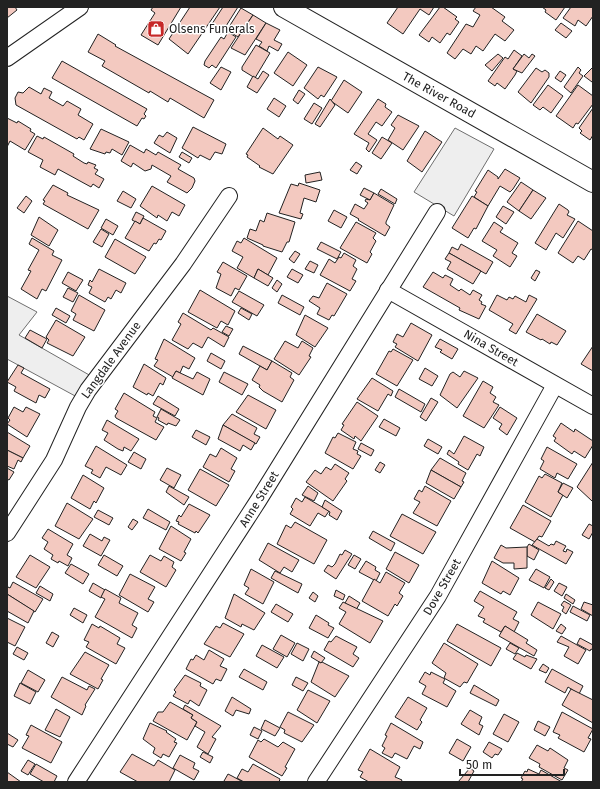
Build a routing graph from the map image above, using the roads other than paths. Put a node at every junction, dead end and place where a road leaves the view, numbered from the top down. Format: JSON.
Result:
{"nodes":[{"id":1,"x":80,"y":7,"type":"edge"},
{"id":2,"x":284,"y":7,"type":"edge"},
{"id":3,"x":7,"y":58,"type":"edge"},
{"id":4,"x":593,"y":182,"type":"edge"},
{"id":5,"x":229,"y":196,"type":"dead end"},
{"id":6,"x":437,"y":212,"type":"dead end"},
{"id":7,"x":388,"y":290,"type":"junction"},
{"id":8,"x":555,"y":385,"type":"junction"},
{"id":9,"x":593,"y":406,"type":"edge"},
{"id":10,"x":7,"y":533,"type":"edge"},
{"id":11,"x":76,"y":782,"type":"edge"},
{"id":12,"x":316,"y":782,"type":"edge"}],
"edges":[{"from":1,"to":3,"type":"street"},
{"from":2,"to":4,"type":"main road","name":"The River Road"},
{"from":5,"to":10,"type":"street","name":"Langdale Avenue"},
{"from":6,"to":7,"type":"street","name":"Anne Street"},
{"from":7,"to":8,"type":"street","name":"Nina Street"},
{"from":7,"to":11,"type":"street","name":"Anne Street"},
{"from":8,"to":9,"type":"street","name":"Nina Street"},
{"from":8,"to":12,"type":"street","name":"Dove Street"}]}
